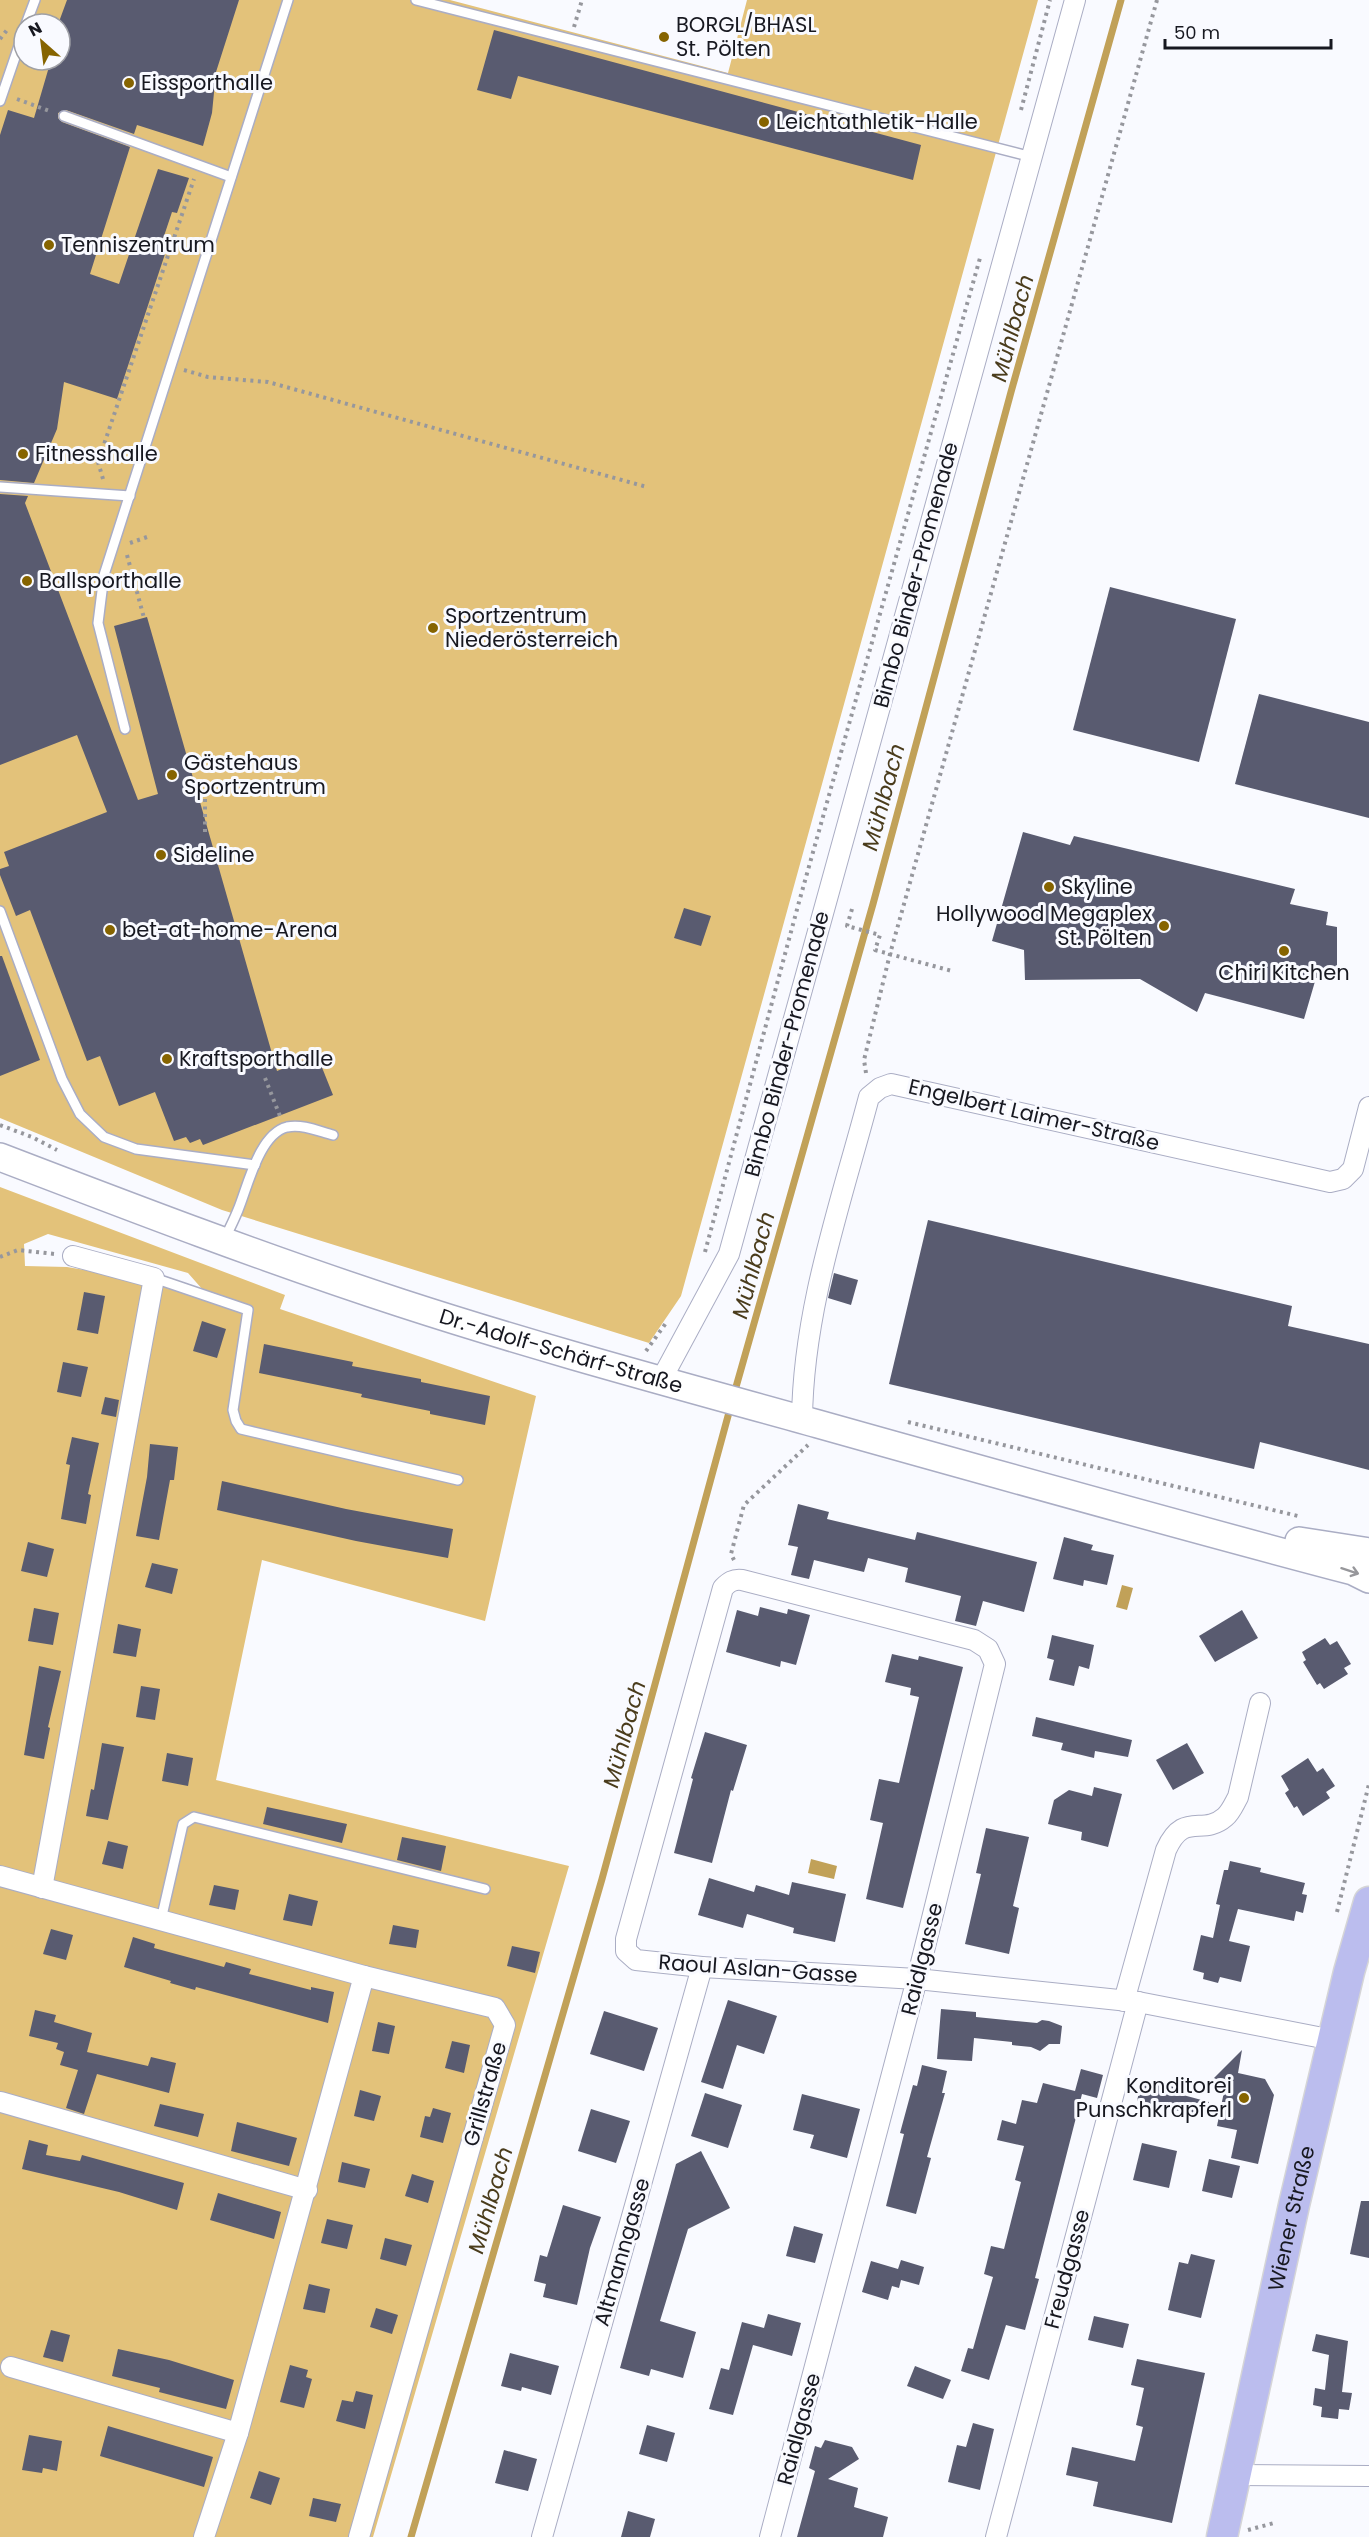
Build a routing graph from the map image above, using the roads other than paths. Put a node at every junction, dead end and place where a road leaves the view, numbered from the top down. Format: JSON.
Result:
{"nodes":[{"id":1,"x":288,"y":0,"type":"edge"},
{"id":2,"x":416,"y":0,"type":"edge"},
{"id":3,"x":1075,"y":0,"type":"edge"},
{"id":4,"x":12,"y":65,"type":"edge"},
{"id":5,"x":1,"y":97,"type":"edge"},
{"id":6,"x":64,"y":116,"type":"road end"},
{"id":7,"x":1032,"y":157,"type":"junction"},
{"id":8,"x":231,"y":177,"type":"junction"},
{"id":9,"x":0,"y":487,"type":"edge"},
{"id":10,"x":130,"y":496,"type":"junction"},
{"id":11,"x":125,"y":729,"type":"dead end"},
{"id":12,"x":0,"y":911,"type":"edge"},
{"id":13,"x":1369,"y":1107,"type":"edge"},
{"id":14,"x":333,"y":1135,"type":"dead end"},
{"id":15,"x":0,"y":1157,"type":"edge"},
{"id":16,"x":255,"y":1165,"type":"junction"},
{"id":17,"x":223,"y":1242,"type":"junction"},
{"id":18,"x":73,"y":1256,"type":"road end"},
{"id":19,"x":154,"y":1278,"type":"junction"},
{"id":20,"x":660,"y":1382,"type":"junction"},
{"id":21,"x":807,"y":1421,"type":"junction"},
{"id":22,"x":458,"y":1480,"type":"dead end"},
{"id":23,"x":1131,"y":1513,"type":"junction"},
{"id":24,"x":1369,"y":1552,"type":"edge"},
{"id":25,"x":1369,"y":1579,"type":"edge"},
{"id":26,"x":742,"y":1580,"type":"joint"},
{"id":27,"x":1260,"y":1703,"type":"dead end"},
{"id":28,"x":0,"y":1876,"type":"edge"},
{"id":29,"x":42,"y":1888,"type":"junction"},
{"id":30,"x":485,"y":1889,"type":"dead end"},
{"id":31,"x":1369,"y":1902,"type":"edge"},
{"id":32,"x":161,"y":1920,"type":"junction"},
{"id":33,"x":702,"y":1967,"type":"junction"},
{"id":34,"x":364,"y":1976,"type":"junction"},
{"id":35,"x":917,"y":1979,"type":"junction"},
{"id":36,"x":1131,"y":2001,"type":"junction"},
{"id":37,"x":1334,"y":2040,"type":"junction"},
{"id":38,"x":1,"y":2102,"type":"edge"},
{"id":39,"x":307,"y":2190,"type":"junction"},
{"id":40,"x":11,"y":2367,"type":"dead end"},
{"id":41,"x":238,"y":2433,"type":"junction"},
{"id":42,"x":1236,"y":2475,"type":"junction"},
{"id":43,"x":1369,"y":2476,"type":"edge"},
{"id":44,"x":1232,"y":2534,"type":"edge"},
{"id":45,"x":204,"y":2537,"type":"edge"},
{"id":46,"x":359,"y":2537,"type":"edge"},
{"id":47,"x":542,"y":2537,"type":"edge"},
{"id":48,"x":770,"y":2537,"type":"edge"},
{"id":49,"x":996,"y":2537,"type":"edge"}],
"edges":[{"from":1,"to":8,"type":"lane"},
{"from":2,"to":7,"type":"lane"},
{"from":3,"to":7,"type":"street","name":"Bimbo Binder-Promenade"},
{"from":4,"to":5,"type":"lane"},
{"from":6,"to":8,"type":"lane"},
{"from":7,"to":20,"type":"street","name":"Bimbo Binder-Promenade"},
{"from":8,"to":10,"type":"lane"},
{"from":9,"to":10,"type":"lane"},
{"from":10,"to":11,"type":"lane"},
{"from":12,"to":16,"type":"lane"},
{"from":13,"to":21,"type":"street","name":"Engelbert Laimer-Straße"},
{"from":14,"to":16,"type":"lane"},
{"from":15,"to":17,"type":"street","name":"Dr.-Adolf-Schärf-Straße"},
{"from":16,"to":17,"type":"lane"},
{"from":17,"to":20,"type":"street","name":"Dr.-Adolf-Schärf-Straße"},
{"from":18,"to":19,"type":"street"},
{"from":19,"to":22,"type":"lane"},
{"from":19,"to":29,"type":"street"},
{"from":20,"to":21,"type":"street","name":"Dr.-Adolf-Schärf-Straße"},
{"from":21,"to":23,"type":"street","name":"Dr.-Adolf-Schärf-Straße"},
{"from":23,"to":24,"type":"street","name":"Dr.-Adolf-Schärf-Straße"},
{"from":23,"to":25,"type":"street","name":"Dr.-Adolf-Schärf-Straße","one_way":true},
{"from":26,"to":33,"type":"street","name":"Raoul Aslan-Gasse"},
{"from":26,"to":35,"type":"street","name":"Raidlgasse"},
{"from":27,"to":36,"type":"street"},
{"from":28,"to":29,"type":"street","name":"Grillstraße"},
{"from":29,"to":32,"type":"street","name":"Grillstraße"},
{"from":30,"to":32,"type":"lane"},
{"from":31,"to":37,"type":"main road","name":"Wiener Straße"},
{"from":32,"to":34,"type":"street","name":"Grillstraße"},
{"from":33,"to":35,"type":"street","name":"Raoul Aslan-Gasse"},
{"from":33,"to":47,"type":"street","name":"Altmanngasse"},
{"from":34,"to":39,"type":"street"},
{"from":34,"to":46,"type":"street","name":"Grillstraße"},
{"from":35,"to":36,"type":"street","name":"Raoul Aslan-Gasse"},
{"from":35,"to":48,"type":"street","name":"Raidlgasse"},
{"from":36,"to":37,"type":"street","name":"Raoul Aslan-Gasse"},
{"from":36,"to":49,"type":"street","name":"Freudgasse"},
{"from":37,"to":42,"type":"main road","name":"Wiener Straße"},
{"from":38,"to":39,"type":"street"},
{"from":39,"to":41,"type":"street"},
{"from":40,"to":41,"type":"street"},
{"from":41,"to":45,"type":"street"},
{"from":42,"to":43,"type":"street"},
{"from":42,"to":44,"type":"main road","name":"Wiener Straße"}]}
